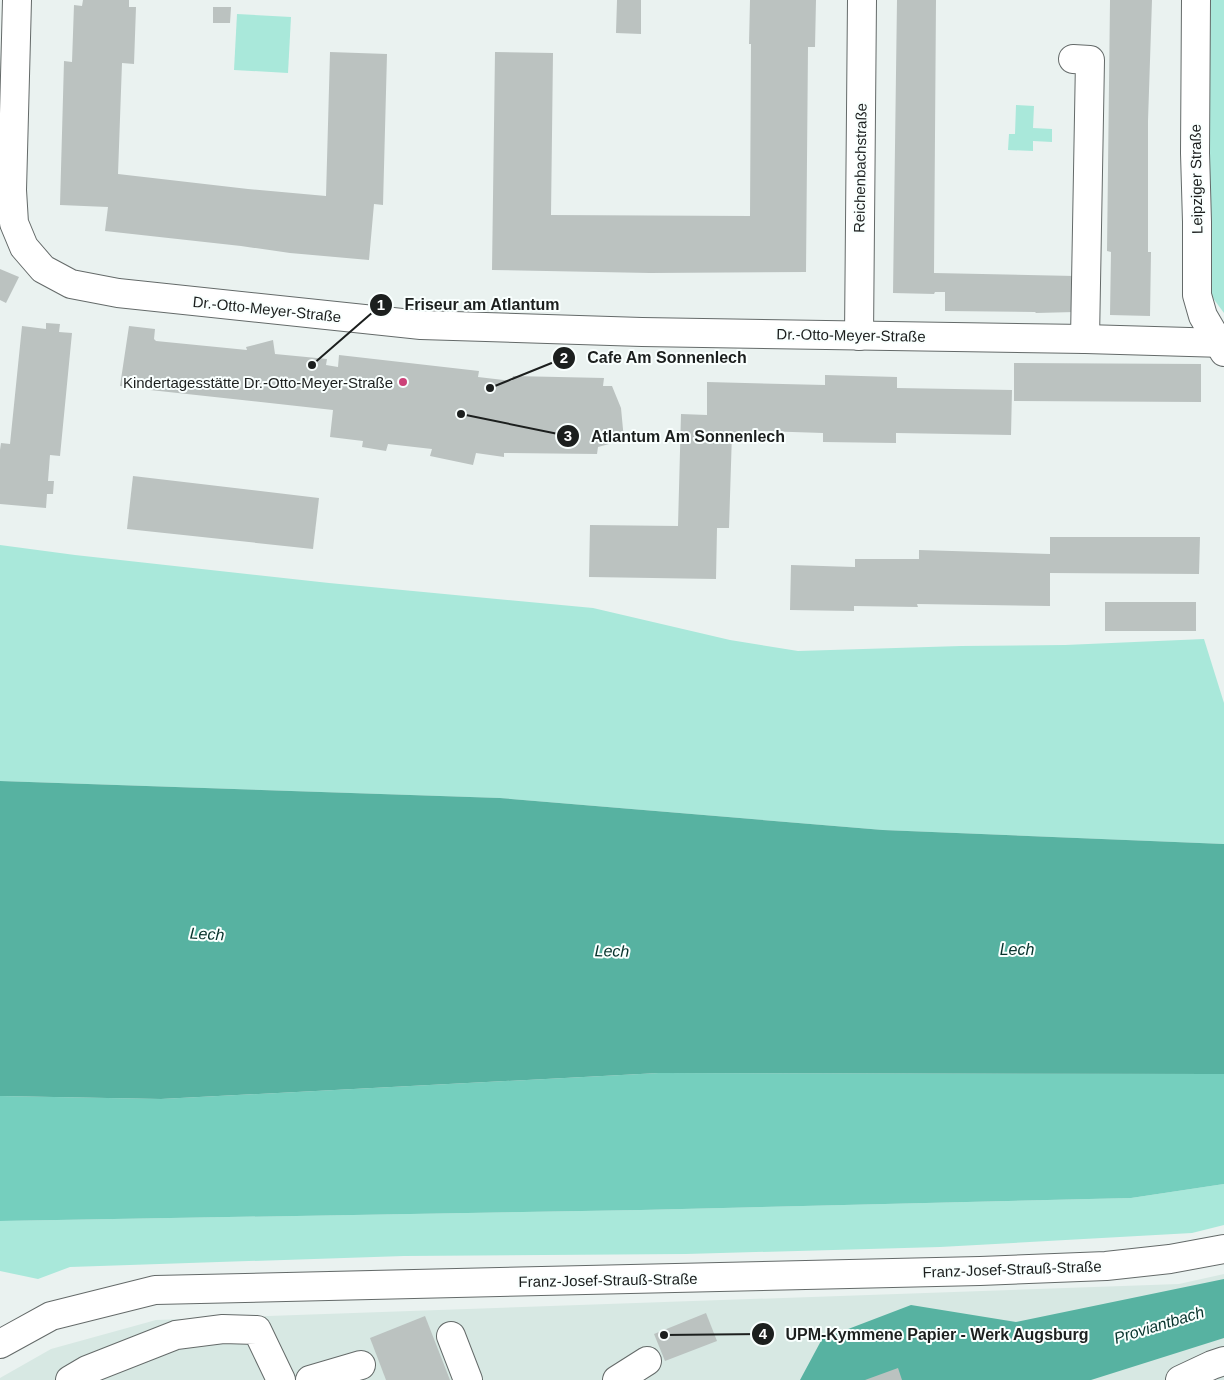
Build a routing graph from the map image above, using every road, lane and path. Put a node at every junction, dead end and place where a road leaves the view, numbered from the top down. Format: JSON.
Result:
{"nodes":[{"id":1,"x":16,"y":0,"type":"edge"},
{"id":2,"x":862,"y":0,"type":"edge"},
{"id":3,"x":1196,"y":0,"type":"edge"},
{"id":4,"x":1073,"y":59,"type":"dead end"},
{"id":5,"x":858,"y":336,"type":"junction"},
{"id":6,"x":1085,"y":339,"type":"junction"},
{"id":7,"x":1223,"y":346,"type":"edge"},
{"id":8,"x":1224,"y":1249,"type":"edge"},
{"id":9,"x":451,"y":1336,"type":"dead end"},
{"id":10,"x":0,"y":1344,"type":"edge"},
{"id":11,"x":647,"y":1361,"type":"dead end"},
{"id":12,"x":1224,"y":1361,"type":"edge"},
{"id":13,"x":361,"y":1365,"type":"dead end"},
{"id":14,"x":70,"y":1380,"type":"edge"},
{"id":15,"x":281,"y":1380,"type":"edge"},
{"id":16,"x":310,"y":1380,"type":"edge"},
{"id":17,"x":468,"y":1380,"type":"edge"},
{"id":18,"x":617,"y":1380,"type":"edge"},
{"id":19,"x":1180,"y":1380,"type":"edge"}],
"edges":[{"from":1,"to":5,"type":"street","name":"Dr.-Otto-Meyer-Straße"},
{"from":2,"to":5,"type":"street","name":"Reichenbachstraße"},
{"from":3,"to":7,"type":"street","name":"Leipziger Straße"},
{"from":4,"to":6,"type":"street"},
{"from":5,"to":6,"type":"street","name":"Dr.-Otto-Meyer-Straße"},
{"from":6,"to":7,"type":"street","name":"Dr.-Otto-Meyer-Straße"},
{"from":8,"to":10,"type":"street","name":"Franz-Josef-Strauß-Straße"},
{"from":9,"to":17,"type":"street"},
{"from":11,"to":18,"type":"street"},
{"from":12,"to":19,"type":"street"},
{"from":13,"to":16,"type":"street"},
{"from":14,"to":15,"type":"street"}]}
